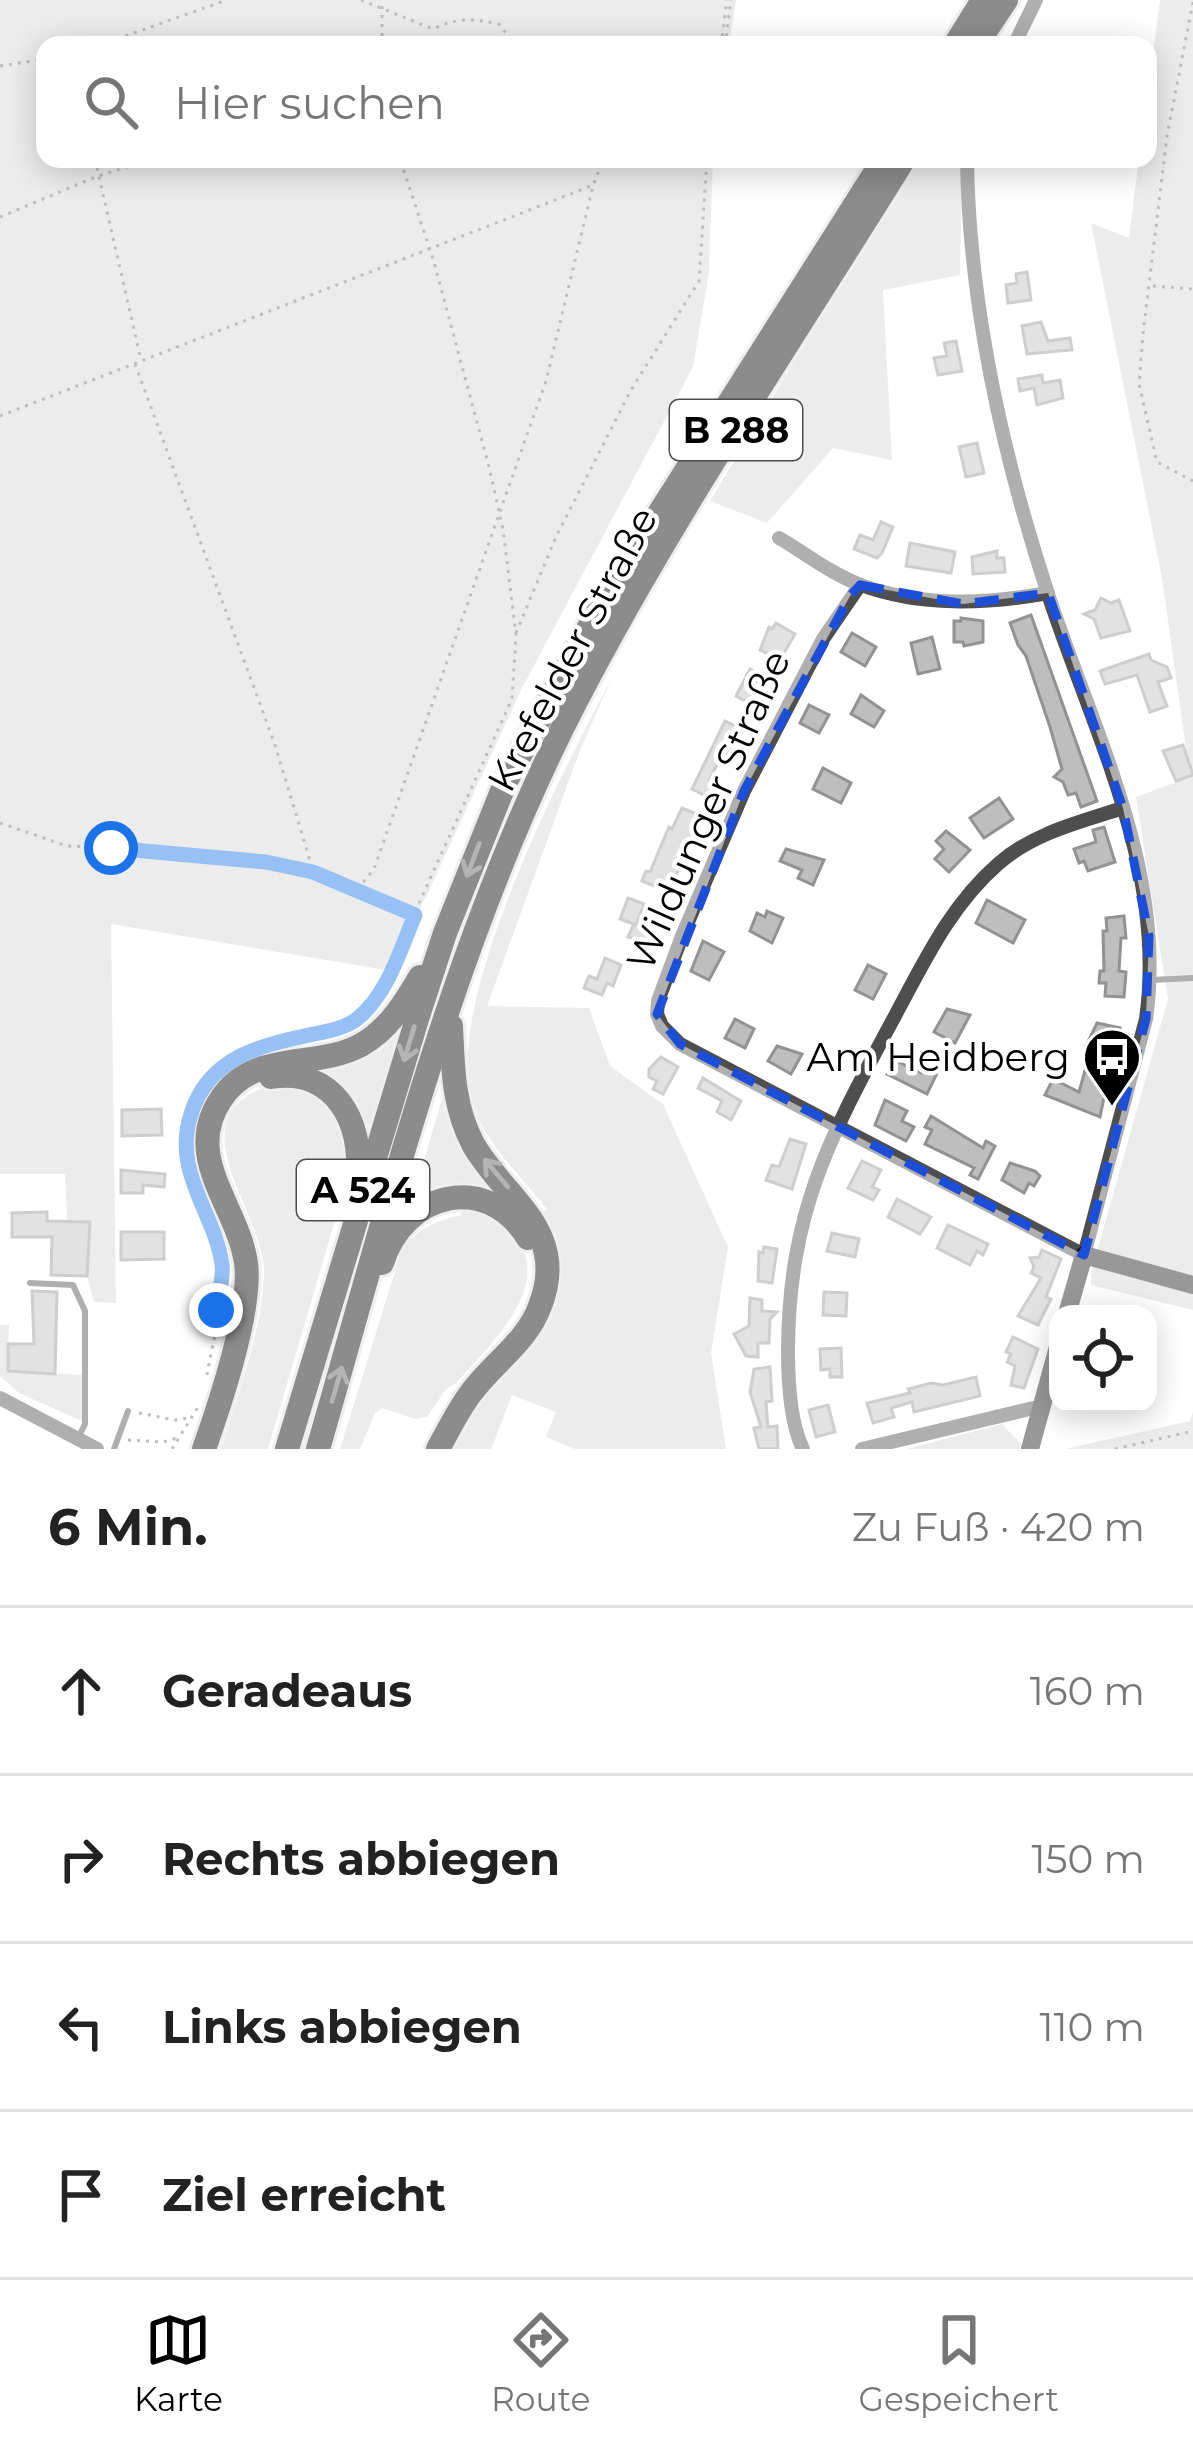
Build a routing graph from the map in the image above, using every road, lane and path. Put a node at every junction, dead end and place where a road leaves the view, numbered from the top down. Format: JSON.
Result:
{"nodes":[{"id":1,"x":227,"y":0,"type":"edge"},
{"id":2,"x":361,"y":0,"type":"edge"},
{"id":3,"x":382,"y":0,"type":"edge"},
{"id":4,"x":729,"y":0,"type":"edge"},
{"id":5,"x":983,"y":0,"type":"edge"},
{"id":6,"x":1006,"y":0,"type":"edge"},
{"id":7,"x":1036,"y":0,"type":"edge"},
{"id":8,"x":1193,"y":2,"type":"edge"},
{"id":9,"x":383,"y":9,"type":"junction"},
{"id":10,"x":125,"y":36,"type":"edge"},
{"id":11,"x":382,"y":36,"type":"edge"},
{"id":12,"x":508,"y":36,"type":"edge"},
{"id":13,"x":724,"y":36,"type":"edge"},
{"id":14,"x":961,"y":36,"type":"edge"},
{"id":15,"x":982,"y":36,"type":"edge"},
{"id":16,"x":1018,"y":36,"type":"edge"},
{"id":17,"x":36,"y":60,"type":"edge"},
{"id":18,"x":0,"y":66,"type":"edge"},
{"id":19,"x":96,"y":168,"type":"edge"},
{"id":20,"x":124,"y":168,"type":"edge"},
{"id":21,"x":403,"y":168,"type":"edge"},
{"id":22,"x":600,"y":168,"type":"edge"},
{"id":23,"x":706,"y":168,"type":"edge"},
{"id":24,"x":878,"y":168,"type":"edge"},
{"id":25,"x":898,"y":168,"type":"edge"},
{"id":26,"x":967,"y":168,"type":"edge"},
{"id":27,"x":98,"y":176,"type":"junction"},
{"id":28,"x":593,"y":186,"type":"junction"},
{"id":29,"x":0,"y":218,"type":"edge"},
{"id":30,"x":429,"y":247,"type":"junction"},
{"id":31,"x":1151,"y":286,"type":"junction"},
{"id":32,"x":1193,"y":289,"type":"edge"},
{"id":33,"x":138,"y":363,"type":"junction"},
{"id":34,"x":0,"y":416,"type":"edge"},
{"id":35,"x":1193,"y":481,"type":"edge"},
{"id":36,"x":499,"y":511,"type":"junction"},
{"id":37,"x":779,"y":538,"type":"dead end"},
{"id":38,"x":860,"y":585,"type":"junction"},
{"id":39,"x":1048,"y":593,"type":"junction"},
{"id":40,"x":516,"y":635,"type":"junction"},
{"id":41,"x":1123,"y":808,"type":"junction"},
{"id":42,"x":0,"y":824,"type":"edge"},
{"id":43,"x":313,"y":872,"type":"junction"},
{"id":44,"x":355,"y":892,"type":"junction"},
{"id":45,"x":415,"y":915,"type":"junction"},
{"id":46,"x":446,"y":933,"type":"junction"},
{"id":47,"x":1193,"y":978,"type":"edge"},
{"id":48,"x":1151,"y":980,"type":"junction"},
{"id":49,"x":450,"y":1006,"type":"junction"},
{"id":50,"x":835,"y":1127,"type":"junction"},
{"id":51,"x":350,"y":1234,"type":"junction"},
{"id":52,"x":1084,"y":1255,"type":"junction"},
{"id":53,"x":30,"y":1283,"type":"dead end"},
{"id":54,"x":1193,"y":1285,"type":"edge"},
{"id":55,"x":1070,"y":1305,"type":"edge"},
{"id":56,"x":356,"y":1318,"type":"junction"},
{"id":57,"x":1049,"y":1380,"type":"edge"},
{"id":58,"x":206,"y":1385,"type":"dead end"},
{"id":59,"x":0,"y":1398,"type":"edge"},
{"id":60,"x":200,"y":1405,"type":"dead end"},
{"id":61,"x":1042,"y":1406,"type":"junction"},
{"id":62,"x":128,"y":1411,"type":"joint"},
{"id":63,"x":190,"y":1417,"type":"junction"},
{"id":64,"x":1193,"y":1432,"type":"edge"},
{"id":65,"x":120,"y":1437,"type":"junction"},
{"id":66,"x":178,"y":1438,"type":"junction"},
{"id":67,"x":78,"y":1440,"type":"junction"},
{"id":68,"x":97,"y":1449,"type":"edge"},
{"id":69,"x":114,"y":1449,"type":"edge"},
{"id":70,"x":172,"y":1449,"type":"edge"},
{"id":71,"x":204,"y":1449,"type":"edge"},
{"id":72,"x":216,"y":1449,"type":"edge"},
{"id":73,"x":286,"y":1449,"type":"edge"},
{"id":74,"x":318,"y":1449,"type":"edge"},
{"id":75,"x":426,"y":1449,"type":"edge"},
{"id":76,"x":438,"y":1449,"type":"edge"},
{"id":77,"x":803,"y":1449,"type":"edge"},
{"id":78,"x":862,"y":1449,"type":"edge"},
{"id":79,"x":1030,"y":1449,"type":"edge"},
{"id":80,"x":1115,"y":1449,"type":"edge"}],
"edges":[{"from":1,"to":10,"type":"path"},
{"from":2,"to":9,"type":"path"},
{"from":3,"to":9,"type":"path"},
{"from":4,"to":13,"type":"path"},
{"from":5,"to":14,"type":"highway"},
{"from":6,"to":15,"type":"highway"},
{"from":7,"to":16,"type":"street"},
{"from":8,"to":31,"type":"path"},
{"from":9,"to":11,"type":"path"},
{"from":9,"to":12,"type":"path"},
{"from":17,"to":18,"type":"path"},
{"from":19,"to":27,"type":"path"},
{"from":20,"to":27,"type":"path"},
{"from":21,"to":30,"type":"path"},
{"from":22,"to":28,"type":"path"},
{"from":23,"to":40,"type":"path"},
{"from":24,"to":46,"type":"highway","name":"Krefelder Straße","number":"B 288","one_way":true},
{"from":25,"to":49,"type":"highway","name":"Krefelder Straße","number":"B 288"},
{"from":26,"to":39,"type":"street"},
{"from":27,"to":29,"type":"path"},
{"from":27,"to":33,"type":"path"},
{"from":28,"to":30,"type":"path"},
{"from":28,"to":36,"type":"path"},
{"from":30,"to":33,"type":"path"},
{"from":30,"to":36,"type":"path"},
{"from":31,"to":32,"type":"path"},
{"from":31,"to":35,"type":"path"},
{"from":33,"to":34,"type":"path"},
{"from":33,"to":43,"type":"path"},
{"from":36,"to":40,"type":"path"},
{"from":36,"to":44,"type":"path"},
{"from":37,"to":38,"type":"street"},
{"from":38,"to":39,"type":"street"},
{"from":38,"to":50,"type":"street","name":"Wildunger Straße"},
{"from":39,"to":41,"type":"street"},
{"from":40,"to":45,"type":"path"},
{"from":41,"to":48,"type":"street"},
{"from":41,"to":50,"type":"street"},
{"from":42,"to":43,"type":"path"},
{"from":43,"to":44,"type":"path"},
{"from":44,"to":45,"type":"path"},
{"from":45,"to":58,"type":"path"},
{"from":46,"to":51,"type":"highway","number":"A 524","one_way":true},
{"from":46,"to":71,"type":"highway"},
{"from":47,"to":48,"type":"lane"},
{"from":48,"to":52,"type":"street"},
{"from":49,"to":56,"type":"highway","number":"A 524"},
{"from":76,"to":49,"type":"highway","one_way":true},
{"from":50,"to":52,"type":"street","name":"Wildunger Straße"},
{"from":50,"to":77,"type":"street"},
{"from":51,"to":72,"type":"highway"},
{"from":51,"to":73,"type":"highway","number":"A 524"},
{"from":52,"to":54,"type":"street"},
{"from":52,"to":55,"type":"street"},
{"from":53,"to":67,"type":"lane"},
{"from":74,"to":56,"type":"highway","number":"A 524","one_way":true},
{"from":56,"to":75,"type":"highway"},
{"from":57,"to":61,"type":"street"},
{"from":59,"to":67,"type":"street"},
{"from":60,"to":63,"type":"path"},
{"from":61,"to":78,"type":"street"},
{"from":61,"to":79,"type":"street"},
{"from":62,"to":63,"type":"path"},
{"from":62,"to":65,"type":"lane"},
{"from":63,"to":66,"type":"path"},
{"from":64,"to":80,"type":"path"},
{"from":65,"to":66,"type":"path"},
{"from":65,"to":69,"type":"lane"},
{"from":66,"to":70,"type":"path"},
{"from":67,"to":68,"type":"street"}]}
